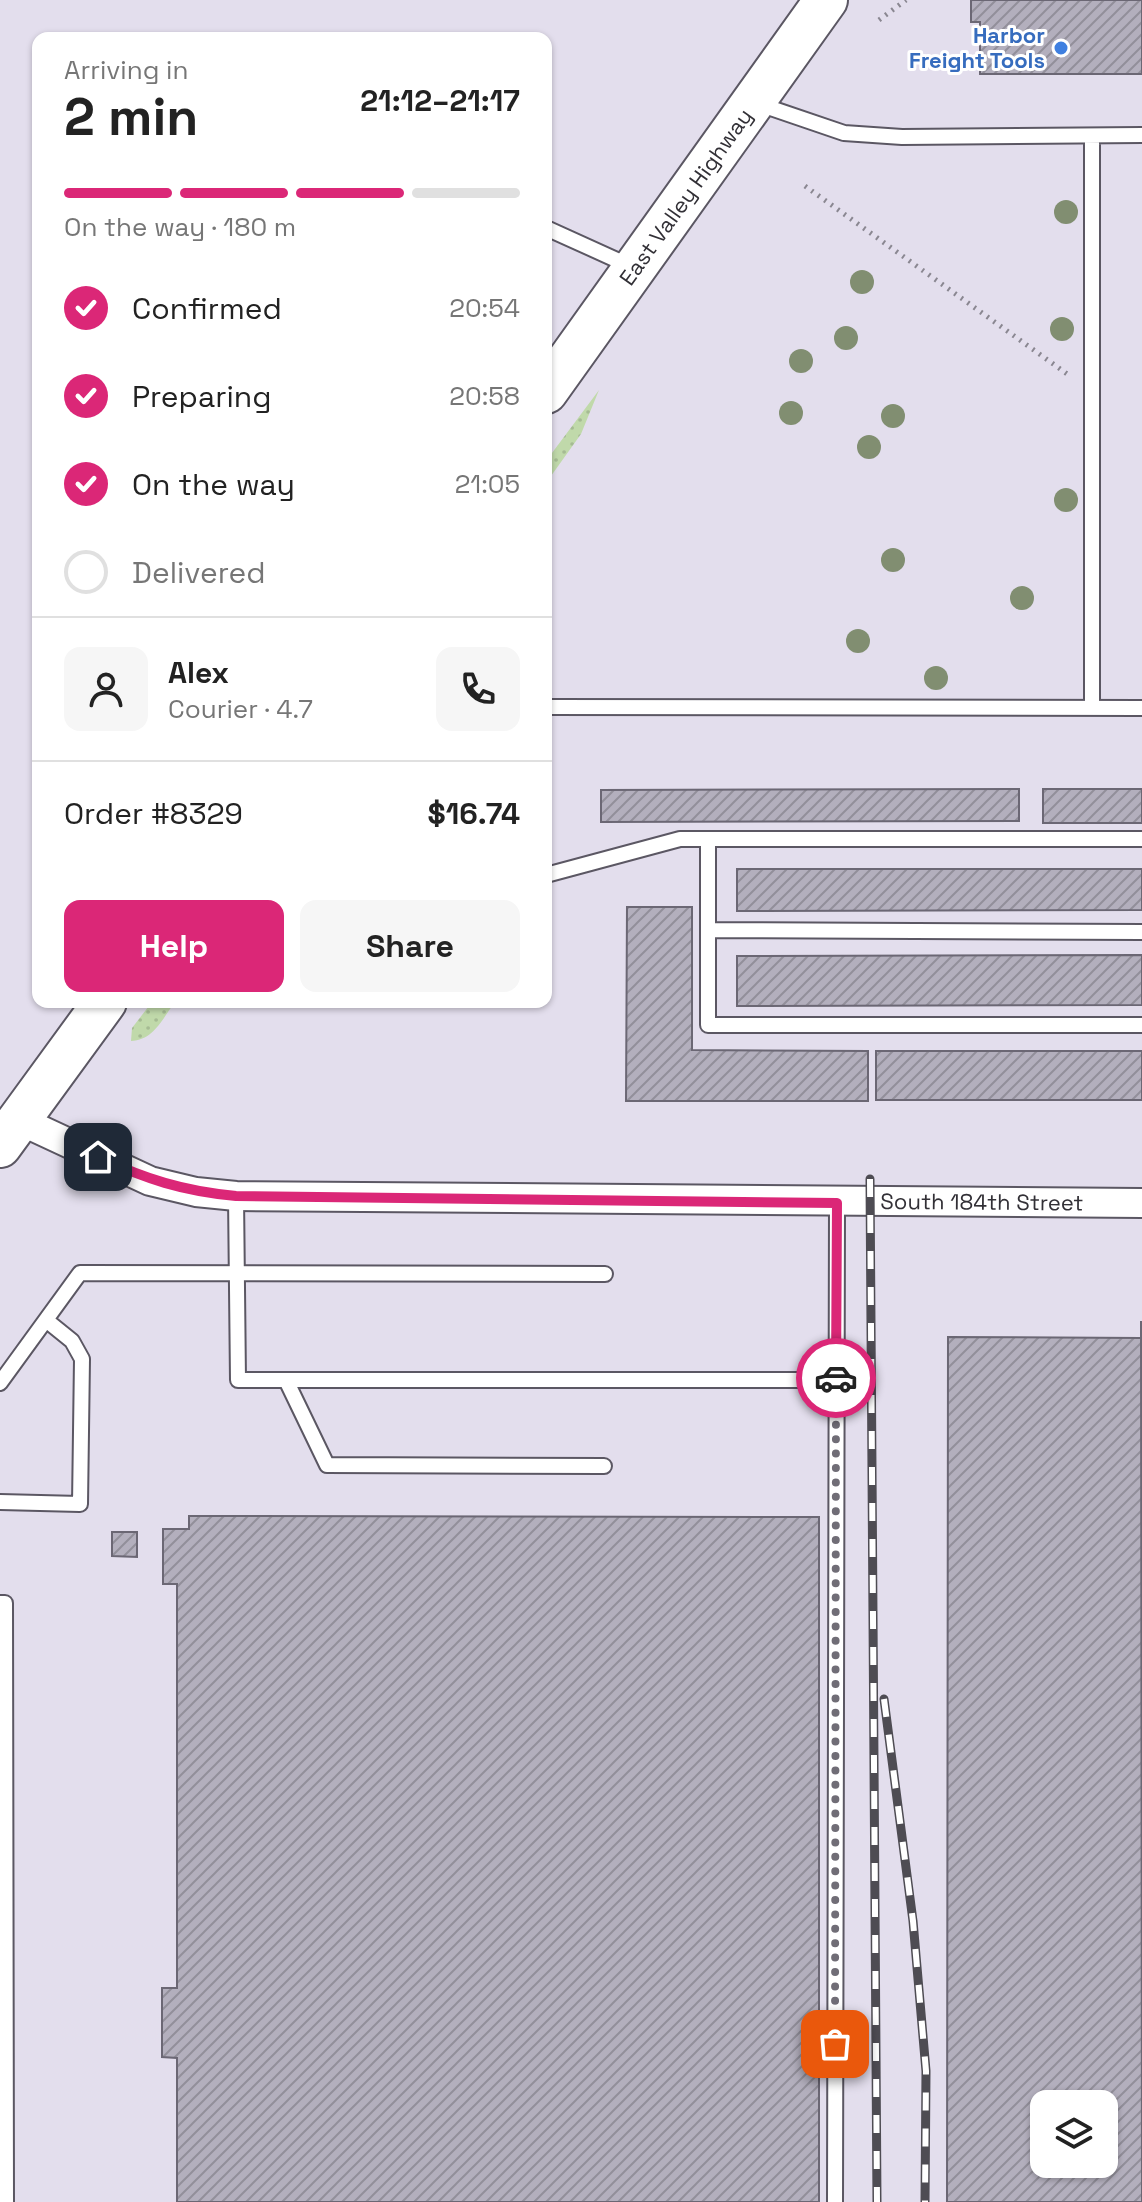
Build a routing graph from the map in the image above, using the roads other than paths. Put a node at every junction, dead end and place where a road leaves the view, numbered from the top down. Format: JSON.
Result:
{"nodes":[{"id":1,"x":826,"y":0,"type":"edge"},
{"id":2,"x":752,"y":102,"type":"junction"},
{"id":3,"x":1142,"y":135,"type":"edge"},
{"id":4,"x":1092,"y":136,"type":"junction"},
{"id":5,"x":552,"y":231,"type":"edge"},
{"id":6,"x":634,"y":268,"type":"junction"},
{"id":7,"x":552,"y":384,"type":"edge"},
{"id":8,"x":552,"y":707,"type":"edge"},
{"id":9,"x":1092,"y":708,"type":"junction"},
{"id":10,"x":1142,"y":708,"type":"edge"},
{"id":11,"x":708,"y":839,"type":"junction"},
{"id":12,"x":1142,"y":839,"type":"edge"},
{"id":13,"x":552,"y":873,"type":"edge"},
{"id":14,"x":708,"y":930,"type":"junction"},
{"id":15,"x":1142,"y":932,"type":"edge"},
{"id":16,"x":101,"y":1008,"type":"edge"},
{"id":17,"x":1142,"y":1025,"type":"edge"},
{"id":18,"x":10,"y":1133,"type":"edge"},
{"id":19,"x":236,"y":1196,"type":"junction"},
{"id":20,"x":837,"y":1203,"type":"junction"},
{"id":21,"x":1142,"y":1203,"type":"edge"},
{"id":22,"x":237,"y":1273,"type":"junction"},
{"id":23,"x":605,"y":1274,"type":"dead end"},
{"id":24,"x":46,"y":1320,"type":"junction"},
{"id":25,"x":286,"y":1380,"type":"junction"},
{"id":26,"x":836,"y":1380,"type":"junction"},
{"id":27,"x":0,"y":1383,"type":"edge"},
{"id":28,"x":604,"y":1466,"type":"dead end"},
{"id":29,"x":0,"y":1502,"type":"edge"},
{"id":30,"x":0,"y":1603,"type":"edge"},
{"id":31,"x":4,"y":2004,"type":"edge"},
{"id":32,"x":6,"y":2202,"type":"edge"},
{"id":33,"x":835,"y":2202,"type":"edge"}],
"edges":[{"from":1,"to":2,"type":"main road","name":"East Valley Highway"},
{"from":2,"to":4,"type":"lane"},
{"from":2,"to":6,"type":"main road","name":"East Valley Highway"},
{"from":3,"to":4,"type":"lane"},
{"from":4,"to":9,"type":"lane"},
{"from":5,"to":6,"type":"lane"},
{"from":6,"to":7,"type":"main road","name":"East Valley Highway"},
{"from":8,"to":9,"type":"lane"},
{"from":9,"to":10,"type":"lane"},
{"from":11,"to":12,"type":"lane"},
{"from":11,"to":13,"type":"lane"},
{"from":11,"to":14,"type":"lane"},
{"from":14,"to":15,"type":"lane"},
{"from":14,"to":17,"type":"lane"},
{"from":16,"to":18,"type":"main road"},
{"from":18,"to":19,"type":"street","name":"South 184th Street"},
{"from":19,"to":20,"type":"street","name":"South 184th Street"},
{"from":19,"to":22,"type":"lane"},
{"from":20,"to":21,"type":"street","name":"South 184th Street"},
{"from":20,"to":26,"type":"lane"},
{"from":22,"to":23,"type":"lane"},
{"from":22,"to":24,"type":"lane"},
{"from":22,"to":25,"type":"lane"},
{"from":24,"to":27,"type":"lane"},
{"from":24,"to":29,"type":"lane"},
{"from":25,"to":26,"type":"lane"},
{"from":25,"to":28,"type":"lane"},
{"from":26,"to":33,"type":"lane"},
{"from":30,"to":31,"type":"lane"},
{"from":31,"to":32,"type":"lane"}]}
